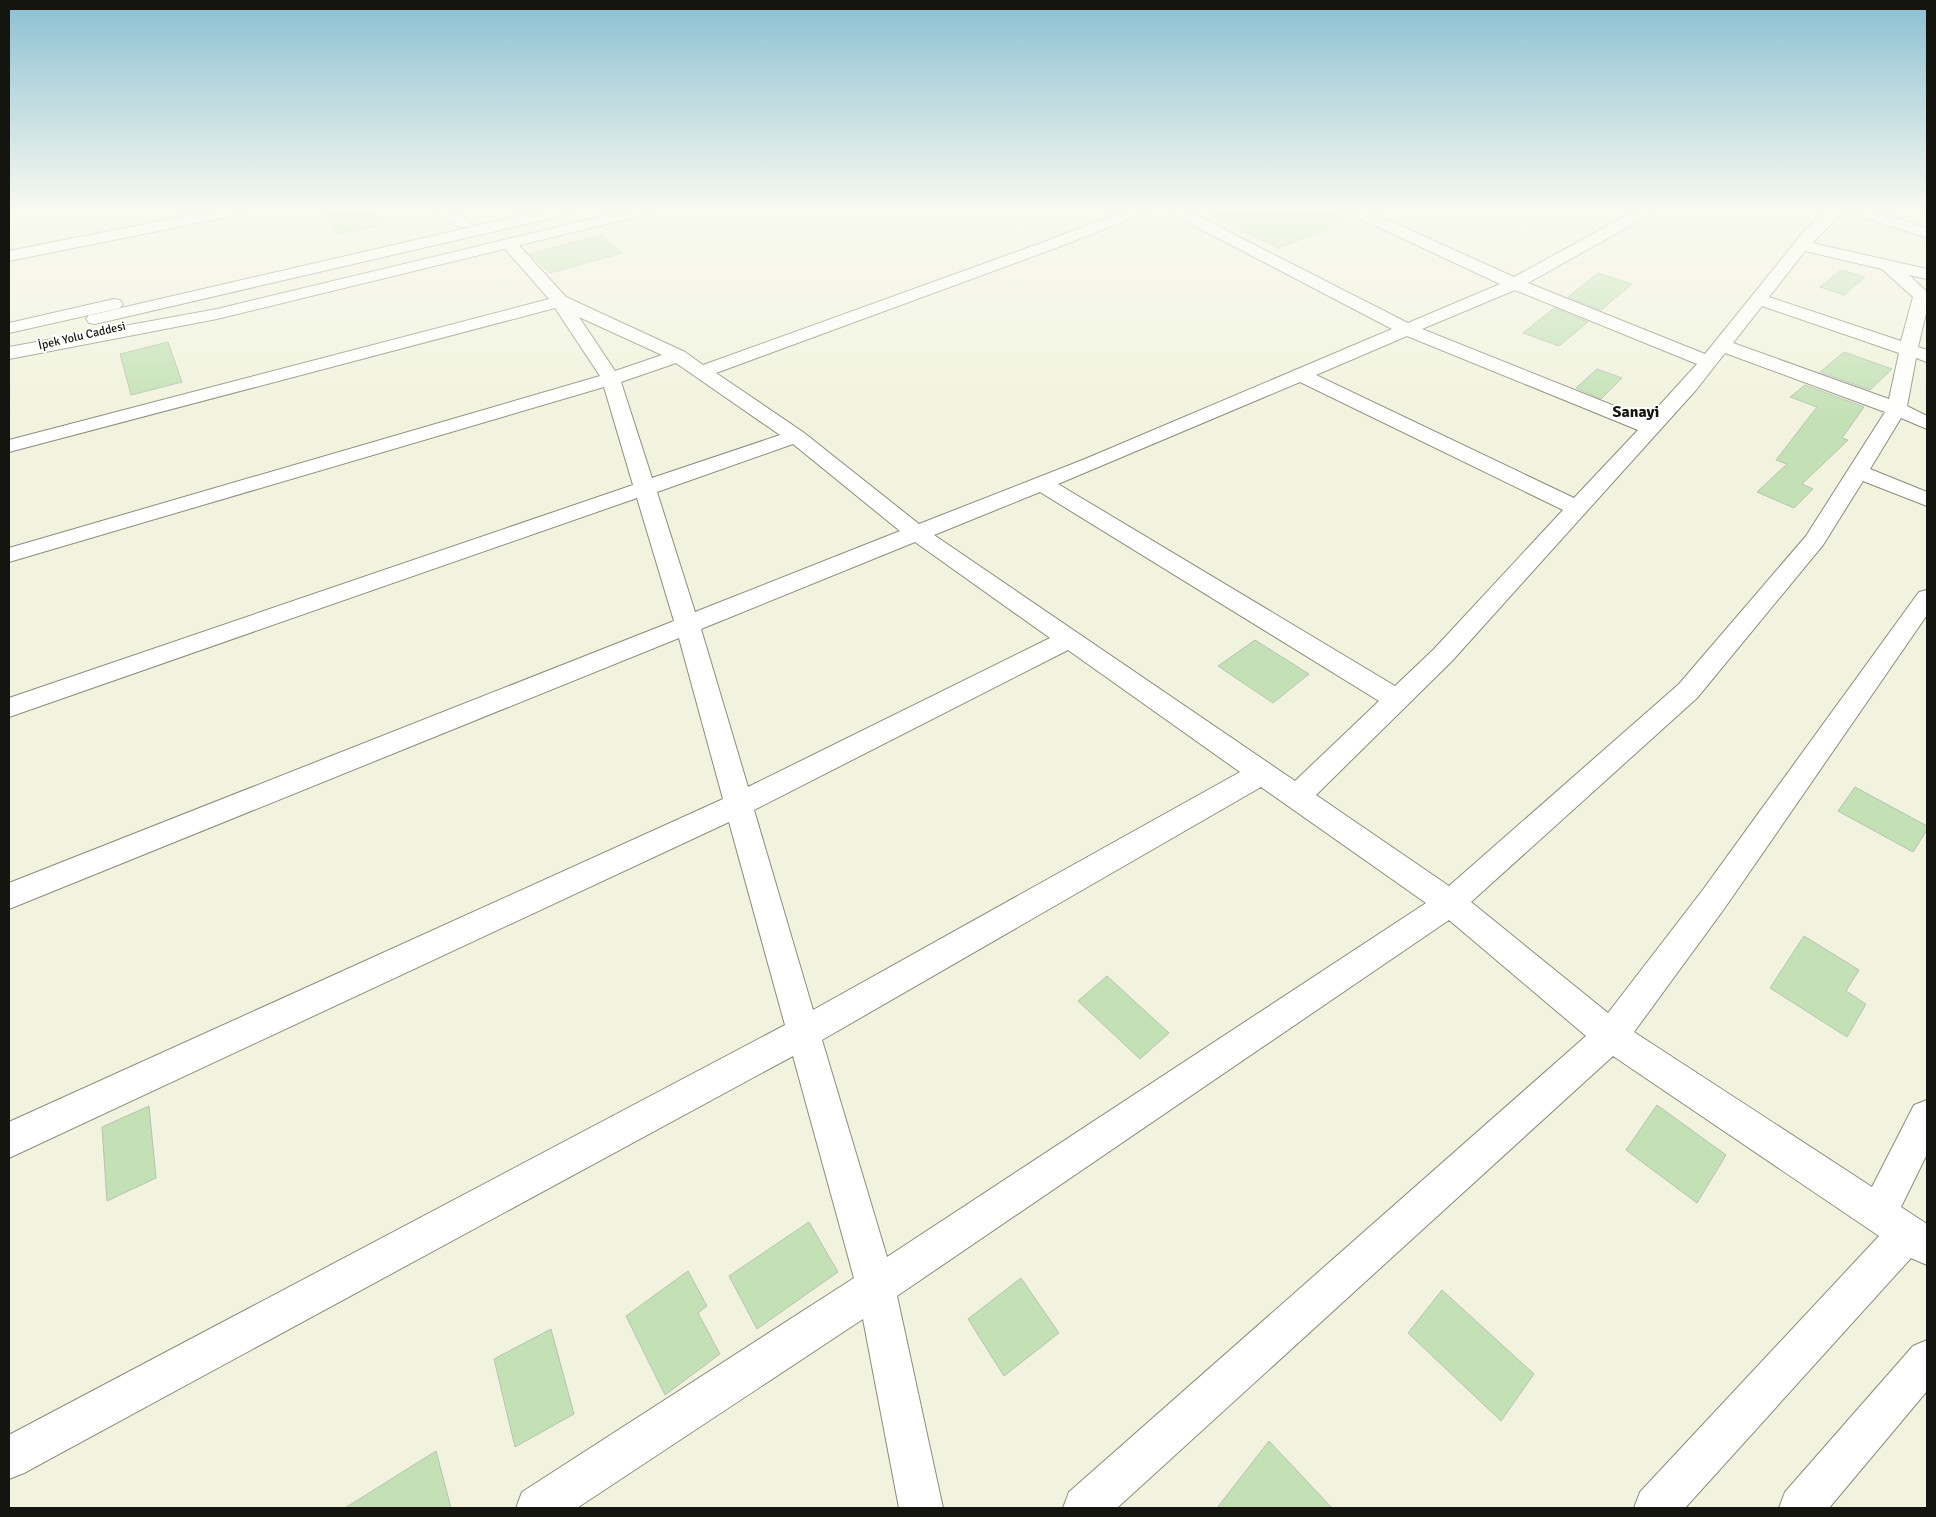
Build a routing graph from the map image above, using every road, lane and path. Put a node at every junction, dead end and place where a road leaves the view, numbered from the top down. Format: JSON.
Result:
{"nodes":[{"id":1,"x":224,"y":279,"type":"edge"},
{"id":2,"x":268,"y":279,"type":"edge"},
{"id":3,"x":323,"y":279,"type":"edge"},
{"id":4,"x":361,"y":279,"type":"edge"},
{"id":5,"x":540,"y":279,"type":"edge"},
{"id":6,"x":957,"y":279,"type":"edge"},
{"id":7,"x":1308,"y":279,"type":"edge"},
{"id":8,"x":1503,"y":279,"type":"edge"},
{"id":9,"x":1523,"y":279,"type":"edge"},
{"id":10,"x":1774,"y":279,"type":"edge"},
{"id":11,"x":1903,"y":279,"type":"edge"},
{"id":12,"x":1514,"y":284,"type":"junction"},
{"id":13,"x":1758,"y":299,"type":"junction"},
{"id":14,"x":560,"y":301,"type":"junction"},
{"id":15,"x":9,"y":328,"type":"edge"},
{"id":16,"x":1408,"y":330,"type":"junction"},
{"id":17,"x":9,"y":339,"type":"edge"},
{"id":18,"x":1721,"y":346,"type":"junction"},
{"id":19,"x":1918,"y":352,"type":"edge"},
{"id":20,"x":9,"y":353,"type":"edge"},
{"id":21,"x":678,"y":356,"type":"junction"},
{"id":22,"x":1708,"y":362,"type":"junction"},
{"id":23,"x":701,"y":372,"type":"junction"},
{"id":24,"x":1302,"y":375,"type":"junction"},
{"id":25,"x":611,"y":379,"type":"junction"},
{"id":26,"x":1897,"y":409,"type":"junction"},
{"id":27,"x":1927,"y":423,"type":"edge"},
{"id":28,"x":1650,"y":428,"type":"junction"},
{"id":29,"x":796,"y":436,"type":"junction"},
{"id":30,"x":9,"y":446,"type":"edge"},
{"id":31,"x":1858,"y":471,"type":"junction"},
{"id":32,"x":1041,"y":483,"type":"junction"},
{"id":33,"x":645,"y":489,"type":"junction"},
{"id":34,"x":1927,"y":500,"type":"edge"},
{"id":35,"x":1577,"y":508,"type":"junction"},
{"id":36,"x":915,"y":532,"type":"junction"},
{"id":37,"x":9,"y":555,"type":"edge"},
{"id":38,"x":1927,"y":598,"type":"edge"},
{"id":39,"x":686,"y":624,"type":"junction"},
{"id":40,"x":1069,"y":639,"type":"junction"},
{"id":41,"x":1397,"y":700,"type":"junction"},
{"id":42,"x":9,"y":708,"type":"edge"},
{"id":43,"x":1262,"y":773,"type":"junction"},
{"id":44,"x":1297,"y":798,"type":"junction"},
{"id":45,"x":738,"y":805,"type":"junction"},
{"id":46,"x":9,"y":896,"type":"edge"},
{"id":47,"x":1450,"y":903,"type":"junction"},
{"id":48,"x":803,"y":1034,"type":"junction"},
{"id":49,"x":1611,"y":1036,"type":"junction"},
{"id":50,"x":1927,"y":1117,"type":"edge"},
{"id":51,"x":9,"y":1140,"type":"edge"},
{"id":52,"x":1904,"y":1231,"type":"edge"},
{"id":53,"x":876,"y":1286,"type":"junction"},
{"id":54,"x":1927,"y":1360,"type":"edge"},
{"id":55,"x":9,"y":1458,"type":"edge"},
{"id":56,"x":538,"y":1508,"type":"edge"},
{"id":57,"x":921,"y":1508,"type":"edge"},
{"id":58,"x":1085,"y":1508,"type":"edge"},
{"id":59,"x":1656,"y":1508,"type":"edge"},
{"id":60,"x":1801,"y":1508,"type":"edge"}],
"edges":[{"from":1,"to":15,"type":"main road"},
{"from":2,"to":17,"type":"main road","name":"İpek Yolu Caddesi"},
{"from":3,"to":20,"type":"main road","name":"İpek Yolu Caddesi"},
{"from":4,"to":20,"type":"main road"},
{"from":5,"to":14,"type":"main road"},
{"from":6,"to":23,"type":"main road"},
{"from":7,"to":16,"type":"main road"},
{"from":8,"to":12,"type":"main road"},
{"from":9,"to":12,"type":"main road"},
{"from":10,"to":13,"type":"main road"},
{"from":11,"to":19,"type":"main road"},
{"from":12,"to":16,"type":"main road"},
{"from":12,"to":22,"type":"main road"},
{"from":13,"to":18,"type":"main road"},
{"from":13,"to":19,"type":"main road"},
{"from":14,"to":21,"type":"main road"},
{"from":14,"to":25,"type":"main road"},
{"from":14,"to":30,"type":"main road"},
{"from":16,"to":24,"type":"main road"},
{"from":16,"to":28,"type":"main road"},
{"from":18,"to":22,"type":"main road"},
{"from":18,"to":26,"type":"main road"},
{"from":19,"to":26,"type":"main road"},
{"from":21,"to":23,"type":"main road"},
{"from":21,"to":25,"type":"main road"},
{"from":22,"to":28,"type":"main road"},
{"from":23,"to":29,"type":"main road"},
{"from":24,"to":32,"type":"main road"},
{"from":24,"to":35,"type":"main road"},
{"from":25,"to":33,"type":"main road"},
{"from":25,"to":37,"type":"main road"},
{"from":26,"to":27,"type":"main road"},
{"from":26,"to":31,"type":"main road"},
{"from":28,"to":35,"type":"main road"},
{"from":29,"to":33,"type":"main road"},
{"from":29,"to":36,"type":"main road"},
{"from":31,"to":34,"type":"main road"},
{"from":31,"to":47,"type":"main road"},
{"from":32,"to":36,"type":"main road"},
{"from":32,"to":41,"type":"main road"},
{"from":33,"to":39,"type":"main road"},
{"from":33,"to":42,"type":"main road"},
{"from":35,"to":41,"type":"main road"},
{"from":36,"to":39,"type":"main road"},
{"from":36,"to":40,"type":"main road"},
{"from":38,"to":49,"type":"main road"},
{"from":39,"to":45,"type":"main road"},
{"from":39,"to":46,"type":"main road"},
{"from":40,"to":43,"type":"main road"},
{"from":40,"to":45,"type":"main road"},
{"from":41,"to":44,"type":"main road"},
{"from":43,"to":44,"type":"main road"},
{"from":43,"to":48,"type":"main road"},
{"from":44,"to":47,"type":"main road"},
{"from":45,"to":48,"type":"main road"},
{"from":45,"to":51,"type":"main road"},
{"from":47,"to":49,"type":"main road"},
{"from":47,"to":53,"type":"main road"},
{"from":48,"to":53,"type":"main road"},
{"from":48,"to":55,"type":"main road"},
{"from":49,"to":52,"type":"main road"},
{"from":49,"to":58,"type":"main road"},
{"from":50,"to":52,"type":"main road"},
{"from":52,"to":59,"type":"main road"},
{"from":53,"to":56,"type":"main road"},
{"from":53,"to":57,"type":"main road"},
{"from":54,"to":60,"type":"main road"}]}
